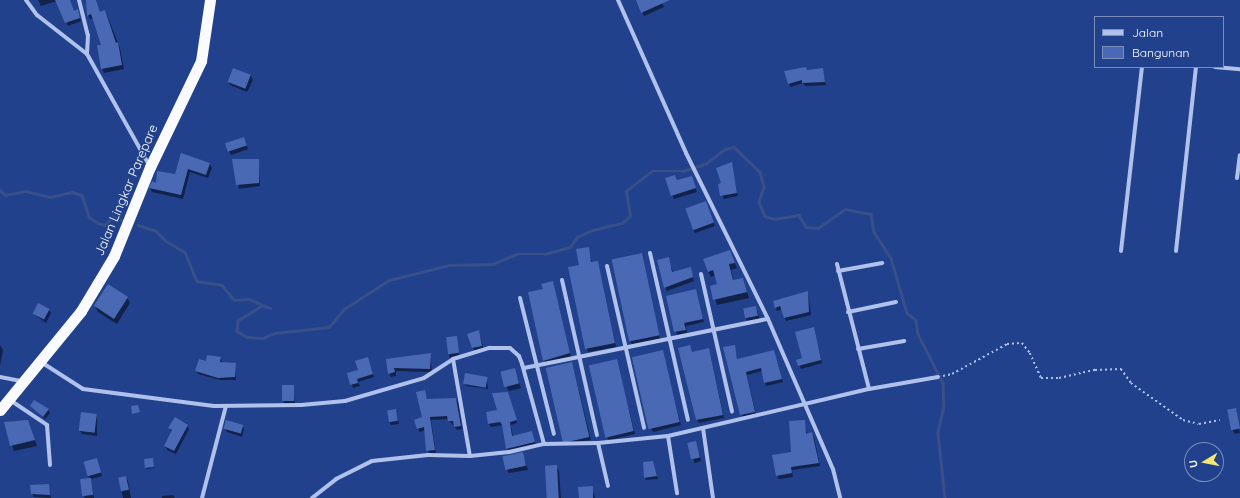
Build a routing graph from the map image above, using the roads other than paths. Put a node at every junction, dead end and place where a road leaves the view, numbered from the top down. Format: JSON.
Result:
{"nodes":[{"id":1,"x":26,"y":0,"type":"edge"},
{"id":2,"x":79,"y":0,"type":"edge"},
{"id":3,"x":210,"y":0,"type":"edge"},
{"id":4,"x":618,"y":0,"type":"edge"},
{"id":5,"x":87,"y":54,"type":"junction"},
{"id":6,"x":1142,"y":68,"type":"edge"},
{"id":7,"x":1196,"y":68,"type":"edge"},
{"id":8,"x":1224,"y":68,"type":"edge"},
{"id":9,"x":1240,"y":69,"type":"edge"},
{"id":10,"x":1240,"y":155,"type":"edge"},
{"id":11,"x":150,"y":167,"type":"junction"},
{"id":12,"x":1237,"y":178,"type":"dead end"},
{"id":13,"x":1121,"y":251,"type":"dead end"},
{"id":14,"x":1176,"y":251,"type":"dead end"},
{"id":15,"x":650,"y":253,"type":"dead end"},
{"id":16,"x":882,"y":263,"type":"dead end"},
{"id":17,"x":837,"y":264,"type":"dead end"},
{"id":18,"x":607,"y":266,"type":"dead end"},
{"id":19,"x":838,"y":271,"type":"junction"},
{"id":20,"x":701,"y":274,"type":"dead end"},
{"id":21,"x":562,"y":280,"type":"dead end"},
{"id":22,"x":520,"y":298,"type":"dead end"},
{"id":23,"x":896,"y":302,"type":"dead end"},
{"id":24,"x":848,"y":312,"type":"junction"},
{"id":25,"x":768,"y":319,"type":"junction"},
{"id":26,"x":714,"y":330,"type":"junction"},
{"id":27,"x":670,"y":339,"type":"junction"},
{"id":28,"x":904,"y":341,"type":"dead end"},
{"id":29,"x":626,"y":348,"type":"junction"},
{"id":30,"x":858,"y":349,"type":"junction"},
{"id":31,"x":579,"y":357,"type":"junction"},
{"id":32,"x":453,"y":359,"type":"junction"},
{"id":33,"x":41,"y":362,"type":"junction"},
{"id":34,"x":537,"y":365,"type":"junction"},
{"id":35,"x":524,"y":368,"type":"junction"},
{"id":36,"x":0,"y":377,"type":"edge"},
{"id":37,"x":938,"y":377,"type":"dead end"},
{"id":38,"x":25,"y":382,"type":"junction"},
{"id":39,"x":869,"y":389,"type":"junction"},
{"id":40,"x":9,"y":400,"type":"junction"},
{"id":41,"x":805,"y":405,"type":"junction"},
{"id":42,"x":226,"y":406,"type":"junction"},
{"id":43,"x":0,"y":410,"type":"edge"},
{"id":44,"x":732,"y":412,"type":"dead end"},
{"id":45,"x":688,"y":420,"type":"dead end"},
{"id":46,"x":644,"y":428,"type":"dead end"},
{"id":47,"x":703,"y":428,"type":"junction"},
{"id":48,"x":554,"y":434,"type":"dead end"},
{"id":49,"x":597,"y":435,"type":"dead end"},
{"id":50,"x":668,"y":436,"type":"junction"},
{"id":51,"x":598,"y":443,"type":"junction"},
{"id":52,"x":544,"y":444,"type":"junction"},
{"id":53,"x":470,"y":456,"type":"junction"},
{"id":54,"x":50,"y":465,"type":"dead end"},
{"id":55,"x":608,"y":486,"type":"dead end"},
{"id":56,"x":677,"y":493,"type":"dead end"},
{"id":57,"x":202,"y":498,"type":"edge"},
{"id":58,"x":312,"y":498,"type":"edge"},
{"id":59,"x":713,"y":498,"type":"edge"},
{"id":60,"x":840,"y":498,"type":"edge"}],
"edges":[{"from":1,"to":5,"type":"street"},
{"from":2,"to":5,"type":"street"},
{"from":3,"to":11,"type":"highway","name":"Jalan Lingkar Parepare"},
{"from":4,"to":25,"type":"street"},
{"from":5,"to":11,"type":"street"},
{"from":6,"to":13,"type":"street"},
{"from":7,"to":14,"type":"street"},
{"from":8,"to":9,"type":"street"},
{"from":10,"to":12,"type":"street"},
{"from":11,"to":33,"type":"highway","name":"Jalan Lingkar Parepare"},
{"from":15,"to":27,"type":"street"},
{"from":16,"to":19,"type":"street"},
{"from":17,"to":19,"type":"street"},
{"from":18,"to":29,"type":"street"},
{"from":19,"to":24,"type":"street"},
{"from":20,"to":26,"type":"street"},
{"from":21,"to":31,"type":"street"},
{"from":22,"to":34,"type":"street"},
{"from":23,"to":24,"type":"street"},
{"from":24,"to":30,"type":"street"},
{"from":25,"to":26,"type":"street"},
{"from":25,"to":41,"type":"street"},
{"from":26,"to":27,"type":"street"},
{"from":26,"to":44,"type":"street"},
{"from":27,"to":29,"type":"street"},
{"from":27,"to":45,"type":"street"},
{"from":28,"to":30,"type":"street"},
{"from":29,"to":31,"type":"street"},
{"from":29,"to":46,"type":"street"},
{"from":30,"to":39,"type":"street"},
{"from":31,"to":34,"type":"street"},
{"from":31,"to":49,"type":"street"},
{"from":32,"to":35,"type":"street"},
{"from":32,"to":42,"type":"street"},
{"from":32,"to":53,"type":"street"},
{"from":33,"to":38,"type":"highway","name":"Jalan Lingkar Parepare"},
{"from":33,"to":42,"type":"street"},
{"from":34,"to":35,"type":"street"},
{"from":34,"to":48,"type":"street"},
{"from":35,"to":52,"type":"street"},
{"from":36,"to":38,"type":"street"},
{"from":37,"to":39,"type":"street"},
{"from":38,"to":40,"type":"highway","name":"Jalan Lingkar Parepare"},
{"from":39,"to":41,"type":"street"},
{"from":40,"to":43,"type":"highway","name":"Jalan Lingkar Parepare"},
{"from":40,"to":54,"type":"street"},
{"from":41,"to":47,"type":"street"},
{"from":41,"to":60,"type":"street"},
{"from":42,"to":57,"type":"street"},
{"from":47,"to":50,"type":"street"},
{"from":47,"to":59,"type":"street"},
{"from":50,"to":51,"type":"street"},
{"from":50,"to":56,"type":"street"},
{"from":51,"to":52,"type":"street"},
{"from":51,"to":55,"type":"street"},
{"from":52,"to":53,"type":"street"},
{"from":53,"to":58,"type":"street"}]}
